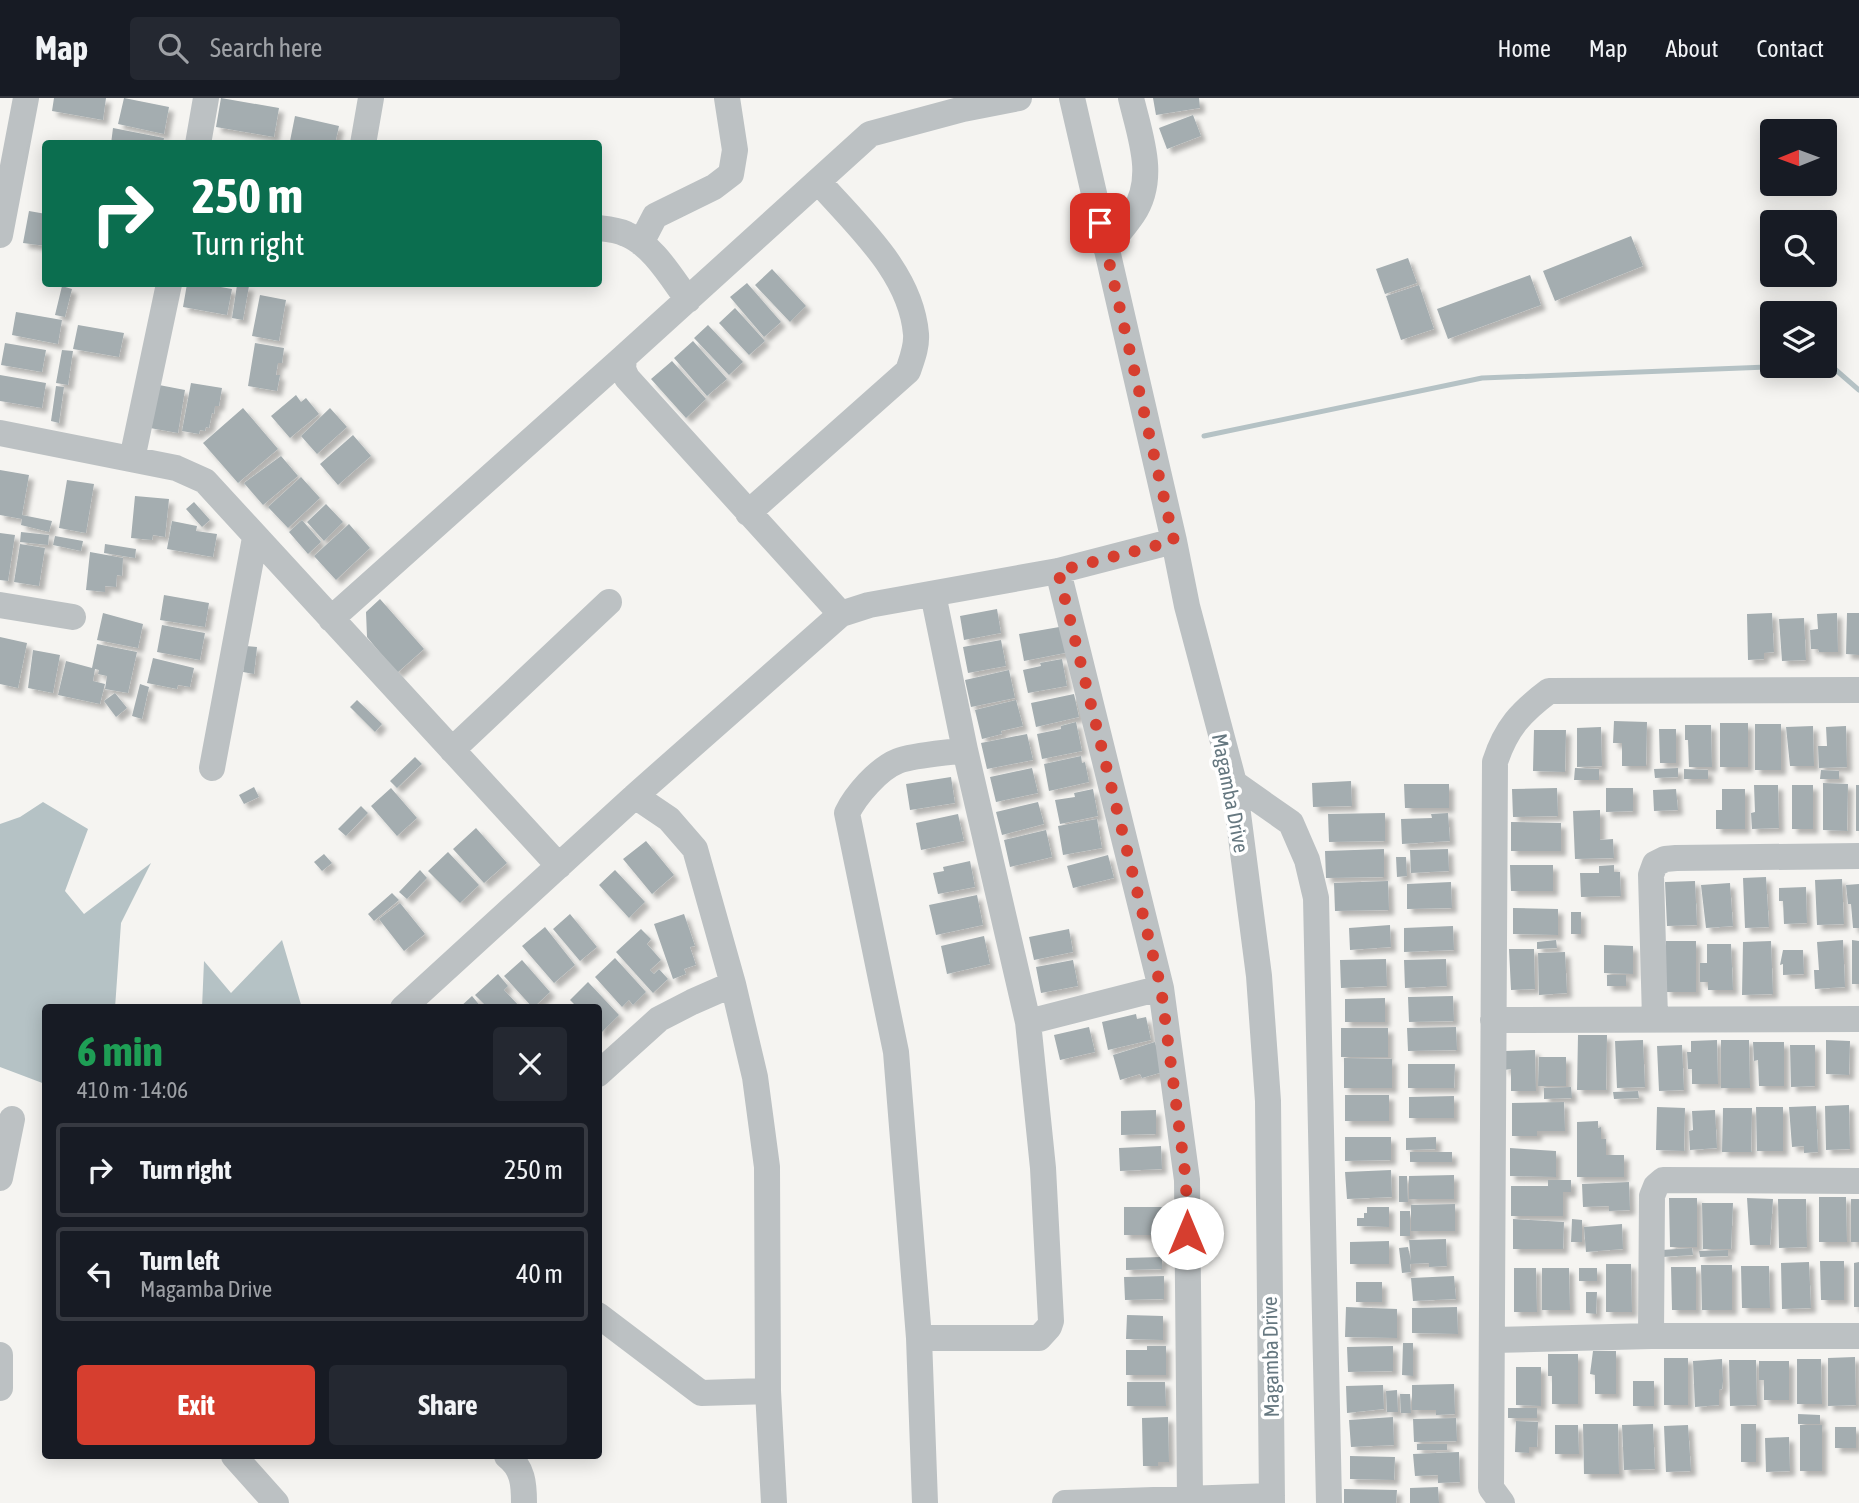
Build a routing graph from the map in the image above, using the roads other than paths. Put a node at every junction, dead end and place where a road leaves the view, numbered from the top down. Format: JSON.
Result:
{"nodes":[{"id":1,"x":26,"y":98,"type":"edge"},
{"id":2,"x":206,"y":98,"type":"edge"},
{"id":3,"x":372,"y":98,"type":"edge"},
{"id":4,"x":727,"y":98,"type":"edge"},
{"id":5,"x":1019,"y":98,"type":"edge"},
{"id":6,"x":1072,"y":98,"type":"edge"},
{"id":7,"x":1131,"y":98,"type":"edge"},
{"id":8,"x":962,"y":104,"type":"edge"},
{"id":9,"x":204,"y":140,"type":"edge"},
{"id":10,"x":364,"y":140,"type":"edge"},
{"id":11,"x":818,"y":181,"type":"junction"},
{"id":12,"x":602,"y":229,"type":"edge"},
{"id":13,"x":0,"y":235,"type":"edge"},
{"id":14,"x":641,"y":243,"type":"junction"},
{"id":15,"x":1106,"y":248,"type":"junction"},
{"id":16,"x":168,"y":287,"type":"edge"},
{"id":17,"x":688,"y":300,"type":"junction"},
{"id":18,"x":624,"y":357,"type":"junction"},
{"id":19,"x":0,"y":433,"type":"edge"},
{"id":20,"x":132,"y":458,"type":"junction"},
{"id":21,"x":748,"y":513,"type":"junction"},
{"id":22,"x":255,"y":538,"type":"junction"},
{"id":23,"x":1174,"y":541,"type":"junction"},
{"id":24,"x":1058,"y":571,"type":"junction"},
{"id":25,"x":933,"y":594,"type":"junction"},
{"id":26,"x":610,"y":602,"type":"dead end"},
{"id":27,"x":0,"y":605,"type":"edge"},
{"id":28,"x":841,"y":614,"type":"junction"},
{"id":29,"x":74,"y":617,"type":"dead end"},
{"id":30,"x":331,"y":620,"type":"junction"},
{"id":31,"x":1859,"y":690,"type":"edge"},
{"id":32,"x":452,"y":750,"type":"junction"},
{"id":33,"x":965,"y":750,"type":"junction"},
{"id":34,"x":212,"y":768,"type":"dead end"},
{"id":35,"x":1234,"y":783,"type":"junction"},
{"id":36,"x":635,"y":796,"type":"junction"},
{"id":37,"x":1859,"y":856,"type":"edge"},
{"id":38,"x":559,"y":866,"type":"junction"},
{"id":39,"x":733,"y":984,"type":"junction"},
{"id":40,"x":1161,"y":988,"type":"junction"},
{"id":41,"x":407,"y":1004,"type":"edge"},
{"id":42,"x":1655,"y":1018,"type":"junction"},
{"id":43,"x":1859,"y":1019,"type":"edge"},
{"id":44,"x":1493,"y":1020,"type":"junction"},
{"id":45,"x":1028,"y":1022,"type":"junction"},
{"id":46,"x":602,"y":1070,"type":"edge"},
{"id":47,"x":12,"y":1119,"type":"dead end"},
{"id":48,"x":0,"y":1178,"type":"edge"},
{"id":49,"x":1859,"y":1181,"type":"edge"},
{"id":50,"x":602,"y":1318,"type":"edge"},
{"id":51,"x":1651,"y":1336,"type":"junction"},
{"id":52,"x":1859,"y":1336,"type":"edge"},
{"id":53,"x":919,"y":1338,"type":"junction"},
{"id":54,"x":1493,"y":1340,"type":"junction"},
{"id":55,"x":0,"y":1355,"type":"edge"},
{"id":56,"x":0,"y":1388,"type":"edge"},
{"id":57,"x":768,"y":1391,"type":"junction"},
{"id":58,"x":237,"y":1459,"type":"edge"},
{"id":59,"x":511,"y":1459,"type":"edge"},
{"id":60,"x":1190,"y":1498,"type":"junction"},
{"id":61,"x":1272,"y":1500,"type":"edge"},
{"id":62,"x":276,"y":1503,"type":"edge"},
{"id":63,"x":524,"y":1503,"type":"edge"},
{"id":64,"x":774,"y":1503,"type":"edge"},
{"id":65,"x":925,"y":1503,"type":"edge"},
{"id":66,"x":1065,"y":1503,"type":"edge"},
{"id":67,"x":1329,"y":1503,"type":"edge"},
{"id":68,"x":1503,"y":1503,"type":"edge"}],
"edges":[{"from":1,"to":13,"type":"street"},
{"from":2,"to":9,"type":"street"},
{"from":3,"to":10,"type":"street"},
{"from":4,"to":14,"type":"street"},
{"from":5,"to":8,"type":"street"},
{"from":6,"to":15,"type":"street","name":"Magamba Drive"},
{"from":7,"to":15,"type":"street"},
{"from":8,"to":11,"type":"street"},
{"from":11,"to":17,"type":"street"},
{"from":11,"to":21,"type":"street"},
{"from":12,"to":14,"type":"street"},
{"from":14,"to":17,"type":"street"},
{"from":15,"to":23,"type":"street","name":"Magamba Drive"},
{"from":16,"to":20,"type":"street"},
{"from":17,"to":18,"type":"street"},
{"from":18,"to":21,"type":"street"},
{"from":18,"to":30,"type":"street"},
{"from":19,"to":20,"type":"street"},
{"from":20,"to":22,"type":"street"},
{"from":21,"to":28,"type":"street"},
{"from":22,"to":30,"type":"street"},
{"from":22,"to":34,"type":"street"},
{"from":23,"to":24,"type":"street"},
{"from":23,"to":35,"type":"street","name":"Magamba Drive"},
{"from":24,"to":25,"type":"street"},
{"from":24,"to":40,"type":"street"},
{"from":25,"to":28,"type":"street"},
{"from":25,"to":33,"type":"street"},
{"from":26,"to":32,"type":"street"},
{"from":27,"to":29,"type":"street"},
{"from":28,"to":36,"type":"street"},
{"from":30,"to":32,"type":"street"},
{"from":31,"to":44,"type":"street"},
{"from":32,"to":38,"type":"street"},
{"from":33,"to":45,"type":"street"},
{"from":33,"to":53,"type":"street"},
{"from":35,"to":61,"type":"street","name":"Magamba Drive"},
{"from":35,"to":67,"type":"street"},
{"from":36,"to":38,"type":"street"},
{"from":36,"to":39,"type":"street"},
{"from":37,"to":42,"type":"street"},
{"from":38,"to":41,"type":"street"},
{"from":39,"to":46,"type":"street"},
{"from":39,"to":57,"type":"street"},
{"from":40,"to":45,"type":"street"},
{"from":40,"to":60,"type":"street"},
{"from":42,"to":43,"type":"street"},
{"from":42,"to":44,"type":"street"},
{"from":44,"to":54,"type":"street"},
{"from":45,"to":53,"type":"street"},
{"from":47,"to":48,"type":"street"},
{"from":49,"to":51,"type":"street"},
{"from":50,"to":57,"type":"street"},
{"from":51,"to":52,"type":"street"},
{"from":51,"to":54,"type":"street"},
{"from":53,"to":65,"type":"street"},
{"from":54,"to":68,"type":"street"},
{"from":55,"to":56,"type":"street"},
{"from":57,"to":64,"type":"street"},
{"from":58,"to":62,"type":"street"},
{"from":59,"to":63,"type":"street"},
{"from":60,"to":61,"type":"street"},
{"from":60,"to":66,"type":"street"}]}
